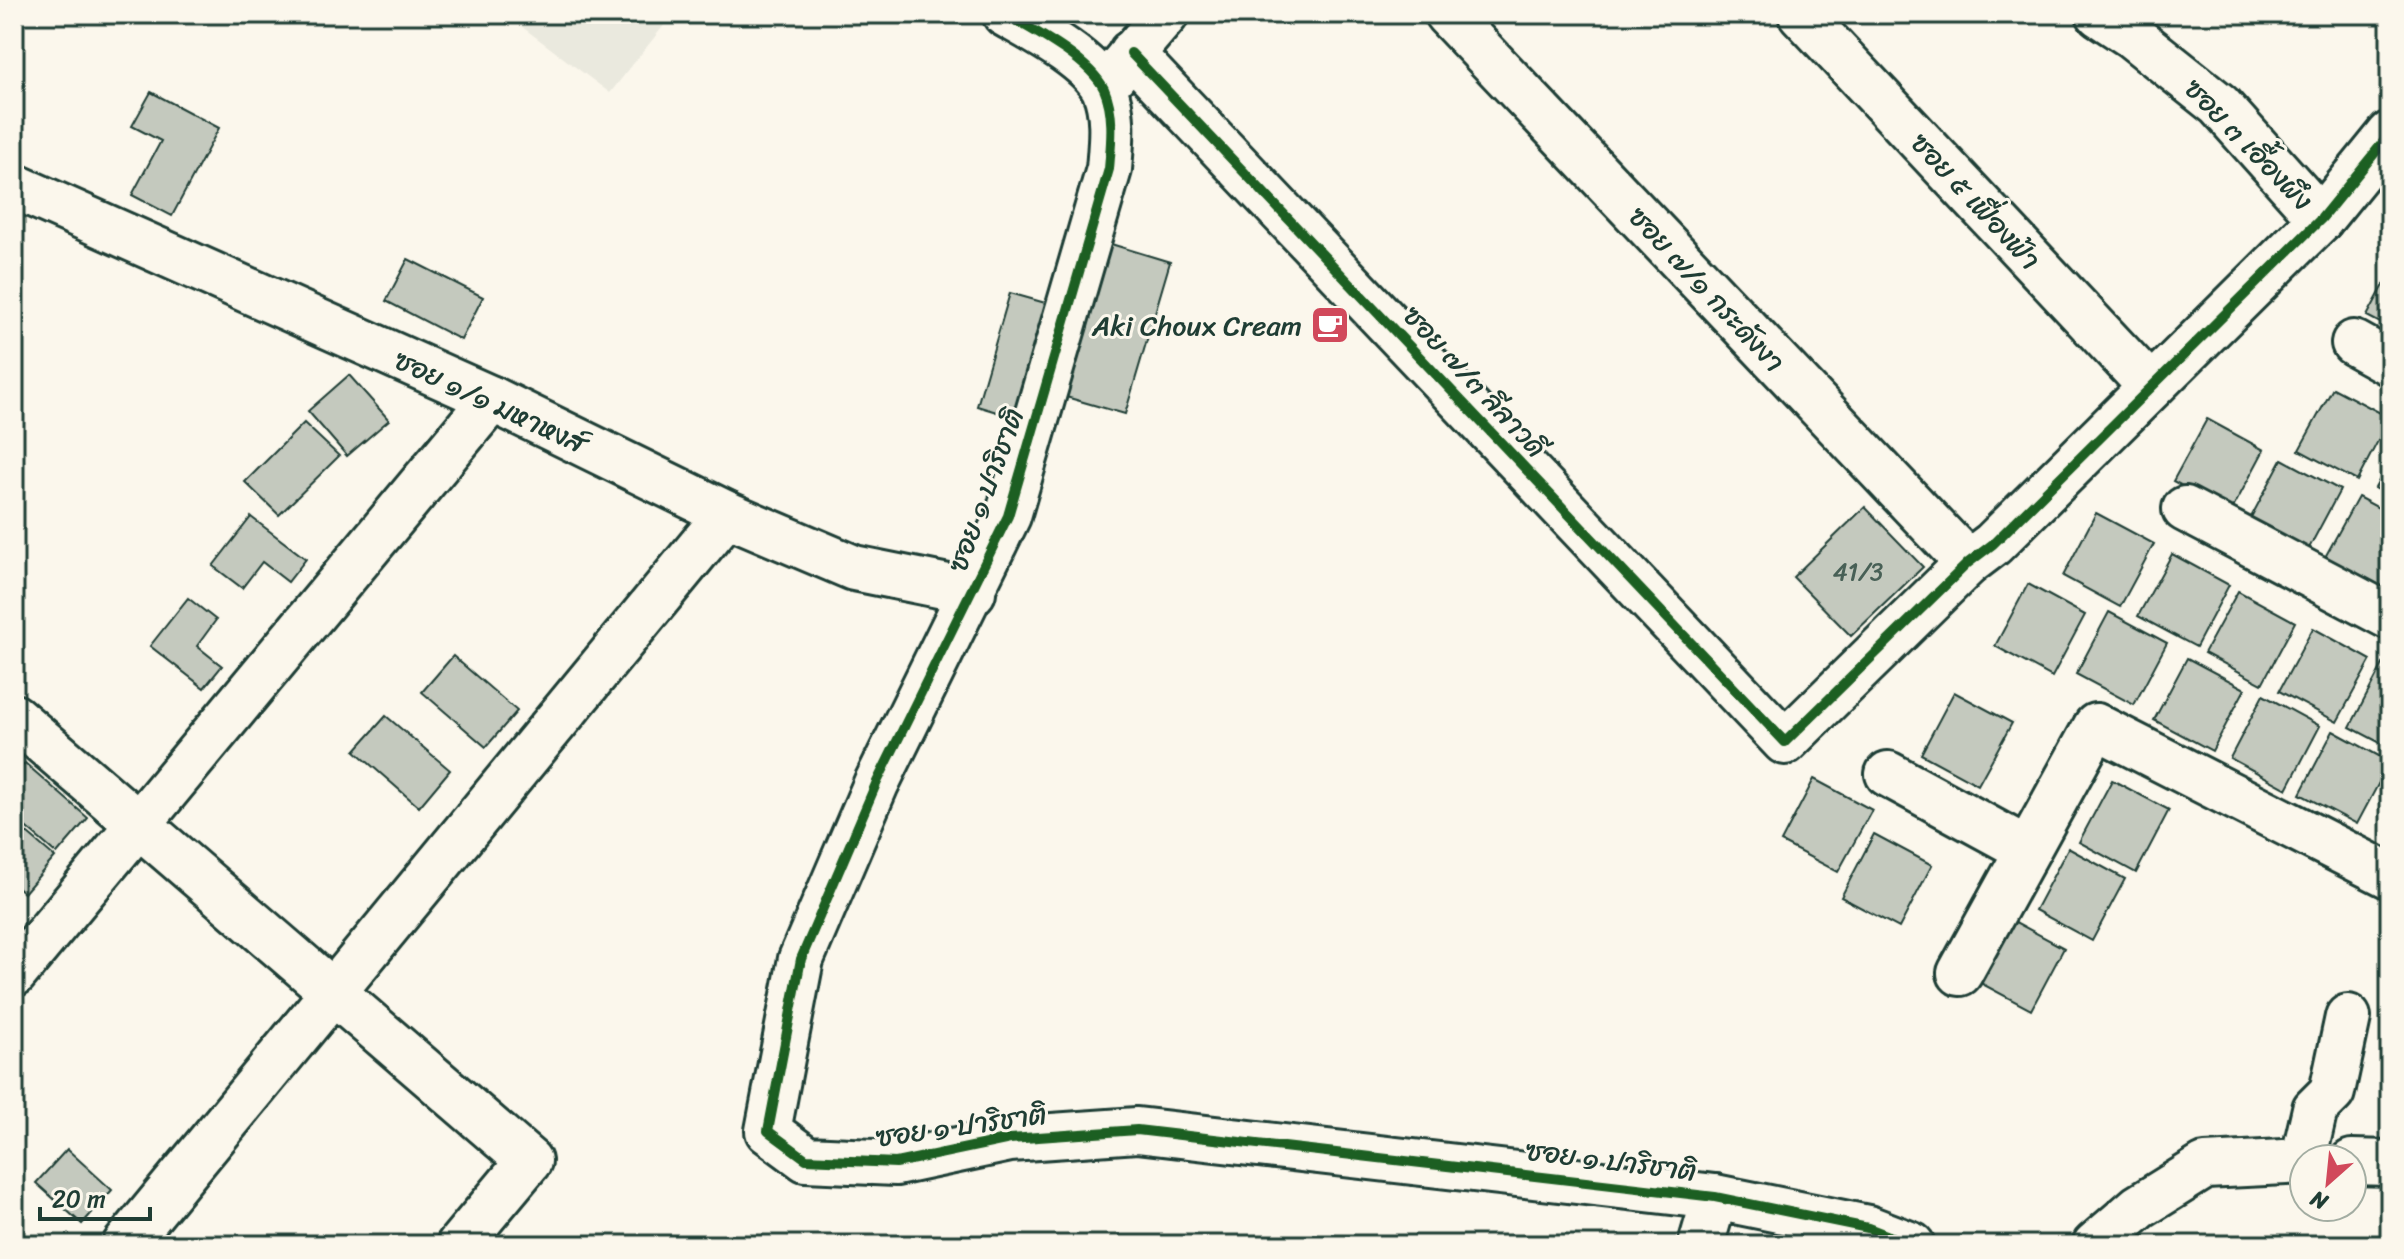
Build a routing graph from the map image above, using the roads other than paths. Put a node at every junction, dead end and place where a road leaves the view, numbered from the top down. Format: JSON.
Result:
{"nodes":[{"id":1,"x":1005,"y":14,"type":"edge"},
{"id":2,"x":1166,"y":14,"type":"edge"},
{"id":3,"x":1447,"y":14,"type":"edge"},
{"id":4,"x":1801,"y":14,"type":"edge"},
{"id":5,"x":2099,"y":14,"type":"edge"},
{"id":6,"x":1131,"y":53,"type":"junction"},
{"id":7,"x":1103,"y":88,"type":"junction"},
{"id":8,"x":2390,"y":134,"type":"edge"},
{"id":9,"x":14,"y":186,"type":"edge"},
{"id":10,"x":2321,"y":219,"type":"junction"},
{"id":11,"x":2151,"y":387,"type":"junction"},
{"id":12,"x":492,"y":399,"type":"junction"},
{"id":13,"x":2185,"y":509,"type":"dead end"},
{"id":14,"x":727,"y":514,"type":"junction"},
{"id":15,"x":1968,"y":563,"type":"junction"},
{"id":16,"x":973,"y":592,"type":"junction"},
{"id":17,"x":2390,"y":617,"type":"edge"},
{"id":18,"x":14,"y":717,"type":"edge"},
{"id":19,"x":1888,"y":774,"type":"dead end"},
{"id":20,"x":139,"y":824,"type":"junction"},
{"id":21,"x":2026,"y":849,"type":"junction"},
{"id":22,"x":2390,"y":876,"type":"edge"},
{"id":23,"x":1960,"y":973,"type":"dead end"},
{"id":24,"x":14,"y":974,"type":"edge"},
{"id":25,"x":334,"y":993,"type":"junction"},
{"id":26,"x":2348,"y":1017,"type":"dead end"},
{"id":27,"x":2308,"y":1143,"type":"edge"},
{"id":28,"x":2288,"y":1162,"type":"edge"},
{"id":29,"x":2368,"y":1162,"type":"edge"},
{"id":30,"x":2390,"y":1163,"type":"edge"},
{"id":31,"x":1715,"y":1197,"type":"junction"},
{"id":32,"x":125,"y":1245,"type":"edge"},
{"id":33,"x":459,"y":1245,"type":"edge"},
{"id":34,"x":1701,"y":1245,"type":"edge"},
{"id":35,"x":1912,"y":1245,"type":"edge"},
{"id":36,"x":2095,"y":1245,"type":"edge"}],
"edges":[{"from":1,"to":7,"type":"street"},
{"from":2,"to":6,"type":"street"},
{"from":3,"to":15,"type":"street","name":"ซอย ๗/๑ กระดังงา"},
{"from":4,"to":11,"type":"street","name":"ซอย ๕ เฟื่องฟ้า"},
{"from":5,"to":10,"type":"street","name":"ซอย ๓ เอื้องผึง"},
{"from":6,"to":7,"type":"street"},
{"from":6,"to":15,"type":"street","name":"ซอย ๗/๓ ลีลาวดี"},
{"from":7,"to":16,"type":"street","name":"ซอย ๑ ปาริชาติ"},
{"from":8,"to":10,"type":"street"},
{"from":9,"to":12,"type":"street","name":"ซอย ๑/๑ มหาหงส์"},
{"from":10,"to":11,"type":"street"},
{"from":11,"to":15,"type":"street"},
{"from":12,"to":14,"type":"street","name":"ซอย ๑/๑ มหาหงส์"},
{"from":12,"to":20,"type":"street"},
{"from":13,"to":17,"type":"street"},
{"from":14,"to":16,"type":"street","name":"ซอย ๑/๑ มหาหงส์"},
{"from":14,"to":25,"type":"street"},
{"from":16,"to":31,"type":"street","name":"ซอย ๑ ปาริชาติ"},
{"from":18,"to":20,"type":"street"},
{"from":19,"to":21,"type":"street"},
{"from":20,"to":24,"type":"street"},
{"from":20,"to":25,"type":"street"},
{"from":21,"to":22,"type":"street"},
{"from":21,"to":23,"type":"street"},
{"from":25,"to":32,"type":"street"},
{"from":25,"to":33,"type":"street"},
{"from":26,"to":27,"type":"street"},
{"from":28,"to":36,"type":"street"},
{"from":29,"to":30,"type":"street"},
{"from":31,"to":34,"type":"street"},
{"from":31,"to":35,"type":"street","name":"ซอย ๑ ปาริชาติ"}]}
